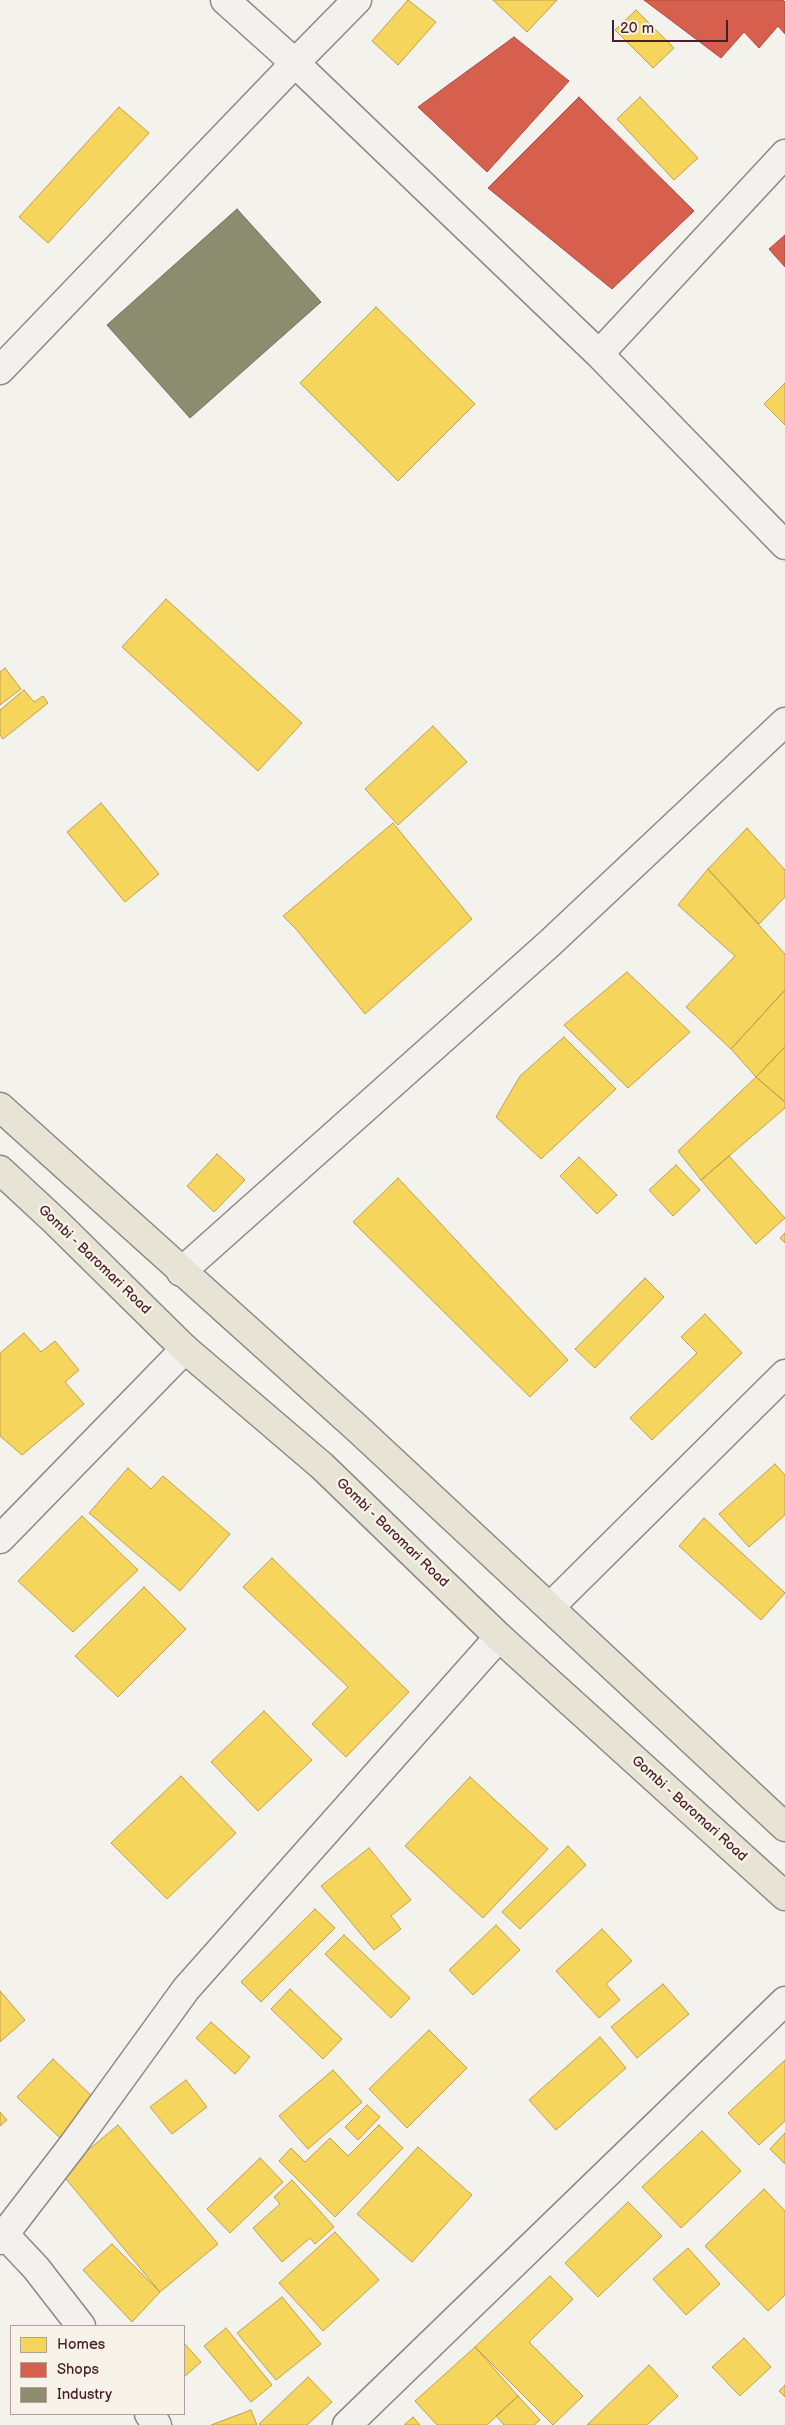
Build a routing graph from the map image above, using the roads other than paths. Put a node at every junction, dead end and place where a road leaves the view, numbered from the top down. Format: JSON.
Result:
{"nodes":[{"id":1,"x":225,"y":0,"type":"edge"},
{"id":2,"x":357,"y":0,"type":"edge"},
{"id":3,"x":296,"y":63,"type":"junction"},
{"id":4,"x":785,"y":154,"type":"edge"},
{"id":5,"x":599,"y":354,"type":"junction"},
{"id":6,"x":0,"y":370,"type":"edge"},
{"id":7,"x":785,"y":545,"type":"edge"},
{"id":8,"x":785,"y":722,"type":"edge"},
{"id":9,"x":0,"y":1107,"type":"edge"},
{"id":10,"x":0,"y":1170,"type":"edge"},
{"id":11,"x":181,"y":1272,"type":"junction"},
{"id":12,"x":185,"y":1349,"type":"junction"},
{"id":13,"x":785,"y":1374,"type":"edge"},
{"id":14,"x":0,"y":1539,"type":"edge"},
{"id":15,"x":550,"y":1607,"type":"junction"},
{"id":16,"x":499,"y":1637,"type":"junction"},
{"id":17,"x":785,"y":1827,"type":"edge"},
{"id":18,"x":785,"y":1896,"type":"edge"},
{"id":19,"x":785,"y":2000,"type":"edge"},
{"id":20,"x":2,"y":2238,"type":"edge"},
{"id":21,"x":80,"y":2325,"type":"edge"},
{"id":22,"x":347,"y":2425,"type":"edge"}],
"edges":[{"from":1,"to":3,"type":"street"},
{"from":2,"to":3,"type":"street"},
{"from":3,"to":5,"type":"street"},
{"from":3,"to":6,"type":"street"},
{"from":4,"to":5,"type":"street"},
{"from":5,"to":7,"type":"street"},
{"from":8,"to":11,"type":"street"},
{"from":9,"to":11,"type":"main road"},
{"from":10,"to":12,"type":"main road","name":"Gombi - Baromari Road"},
{"from":11,"to":15,"type":"main road"},
{"from":12,"to":14,"type":"street"},
{"from":12,"to":16,"type":"main road","name":"Gombi - Baromari Road"},
{"from":13,"to":15,"type":"street"},
{"from":15,"to":17,"type":"main road"},
{"from":16,"to":18,"type":"main road","name":"Gombi - Baromari Road"},
{"from":16,"to":20,"type":"street"},
{"from":19,"to":22,"type":"street"},
{"from":20,"to":21,"type":"street"}]}
